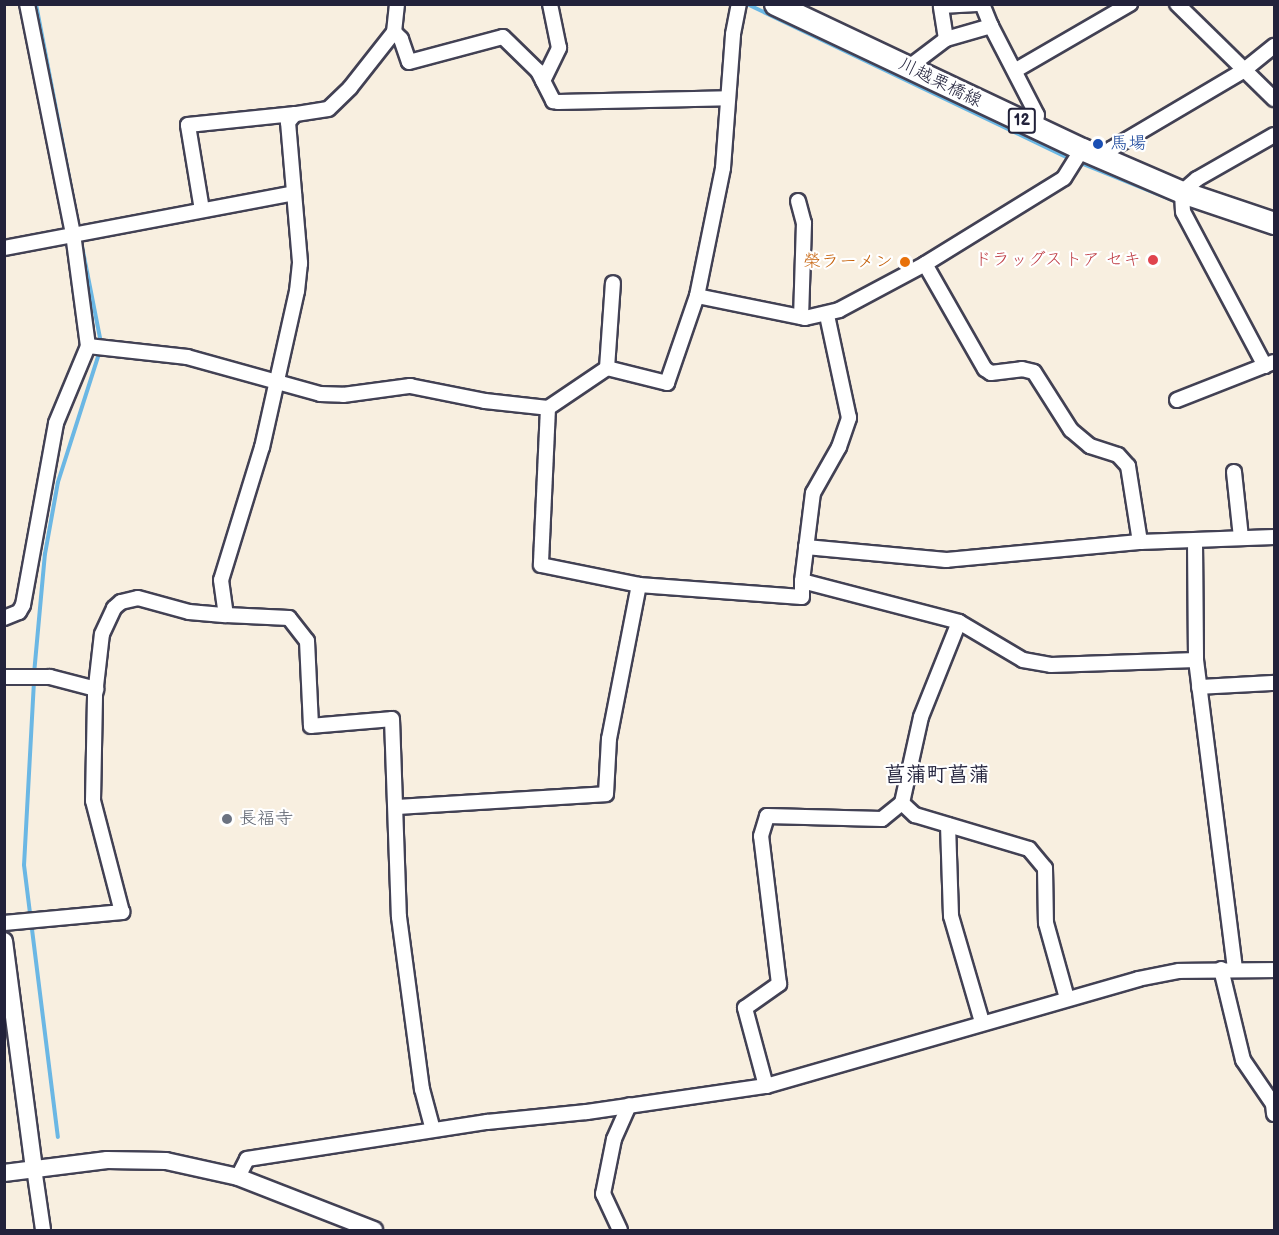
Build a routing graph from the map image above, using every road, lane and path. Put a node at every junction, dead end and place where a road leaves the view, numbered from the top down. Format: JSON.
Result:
{"nodes":[{"id":1,"x":27,"y":4,"type":"edge"},
{"id":2,"x":397,"y":4,"type":"edge"},
{"id":3,"x":550,"y":4,"type":"edge"},
{"id":4,"x":739,"y":4,"type":"edge"},
{"id":5,"x":775,"y":4,"type":"edge"},
{"id":6,"x":977,"y":4,"type":"edge"},
{"id":7,"x":982,"y":4,"type":"edge"},
{"id":8,"x":1130,"y":4,"type":"edge"},
{"id":9,"x":1177,"y":4,"type":"edge"},
{"id":10,"x":941,"y":5,"type":"edge"},
{"id":11,"x":991,"y":26,"type":"junction"},
{"id":12,"x":394,"y":32,"type":"junction"},
{"id":13,"x":946,"y":39,"type":"junction"},
{"id":14,"x":1275,"y":46,"type":"edge"},
{"id":15,"x":909,"y":67,"type":"junction"},
{"id":16,"x":1016,"y":70,"type":"junction"},
{"id":17,"x":1243,"y":71,"type":"junction"},
{"id":18,"x":543,"y":81,"type":"junction"},
{"id":19,"x":728,"y":98,"type":"junction"},
{"id":20,"x":1275,"y":99,"type":"edge"},
{"id":21,"x":295,"y":114,"type":"junction"},
{"id":22,"x":1035,"y":128,"type":"junction"},
{"id":23,"x":1275,"y":135,"type":"edge"},
{"id":24,"x":1082,"y":149,"type":"junction"},
{"id":25,"x":1104,"y":159,"type":"junction"},
{"id":26,"x":1182,"y":192,"type":"junction"},
{"id":27,"x":294,"y":193,"type":"junction"},
{"id":28,"x":798,"y":201,"type":"dead end"},
{"id":29,"x":202,"y":210,"type":"junction"},
{"id":30,"x":1275,"y":223,"type":"edge"},
{"id":31,"x":73,"y":234,"type":"junction"},
{"id":32,"x":4,"y":248,"type":"edge"},
{"id":33,"x":925,"y":264,"type":"junction"},
{"id":34,"x":613,"y":283,"type":"dead end"},
{"id":35,"x":697,"y":296,"type":"junction"},
{"id":36,"x":827,"y":315,"type":"junction"},
{"id":37,"x":801,"y":317,"type":"junction"},
{"id":38,"x":88,"y":346,"type":"junction"},
{"id":39,"x":1270,"y":364,"type":"edge"},
{"id":40,"x":607,"y":368,"type":"junction"},
{"id":41,"x":279,"y":384,"type":"junction"},
{"id":42,"x":1178,"y":400,"type":"dead end"},
{"id":43,"x":548,"y":408,"type":"junction"},
{"id":44,"x":1234,"y":472,"type":"dead end"},
{"id":45,"x":1241,"y":537,"type":"junction"},
{"id":46,"x":1275,"y":537,"type":"edge"},
{"id":47,"x":1140,"y":542,"type":"junction"},
{"id":48,"x":1195,"y":542,"type":"junction"},
{"id":49,"x":806,"y":547,"type":"junction"},
{"id":50,"x":802,"y":580,"type":"junction"},
{"id":51,"x":639,"y":585,"type":"junction"},
{"id":52,"x":226,"y":615,"type":"junction"},
{"id":53,"x":4,"y":618,"type":"edge"},
{"id":54,"x":959,"y":622,"type":"junction"},
{"id":55,"x":1196,"y":660,"type":"junction"},
{"id":56,"x":4,"y":677,"type":"edge"},
{"id":57,"x":1274,"y":682,"type":"edge"},
{"id":58,"x":1199,"y":687,"type":"junction"},
{"id":59,"x":96,"y":688,"type":"junction"},
{"id":60,"x":902,"y":803,"type":"junction"},
{"id":61,"x":396,"y":807,"type":"junction"},
{"id":62,"x":948,"y":825,"type":"junction"},
{"id":63,"x":4,"y":923,"type":"edge"},
{"id":64,"x":4,"y":941,"type":"edge"},
{"id":65,"x":1228,"y":968,"type":"junction"},
{"id":66,"x":1275,"y":970,"type":"edge"},
{"id":67,"x":1067,"y":998,"type":"junction"},
{"id":68,"x":982,"y":1022,"type":"junction"},
{"id":69,"x":766,"y":1086,"type":"junction"},
{"id":70,"x":629,"y":1106,"type":"junction"},
{"id":71,"x":1275,"y":1114,"type":"edge"},
{"id":72,"x":433,"y":1130,"type":"junction"},
{"id":73,"x":34,"y":1168,"type":"junction"},
{"id":74,"x":4,"y":1173,"type":"edge"},
{"id":75,"x":238,"y":1177,"type":"junction"},
{"id":76,"x":43,"y":1230,"type":"edge"},
{"id":77,"x":374,"y":1230,"type":"edge"},
{"id":78,"x":620,"y":1230,"type":"edge"}],
"edges":[{"from":1,"to":31,"type":"street"},
{"from":2,"to":12,"type":"street"},
{"from":3,"to":18,"type":"street"},
{"from":4,"to":19,"type":"street"},
{"from":5,"to":15,"type":"main road","name":"川越栗橋線","number":"12"},
{"from":6,"to":10,"type":"street"},
{"from":7,"to":11,"type":"street"},
{"from":8,"to":16,"type":"street"},
{"from":9,"to":17,"type":"street"},
{"from":10,"to":13,"type":"street"},
{"from":11,"to":13,"type":"street"},
{"from":11,"to":16,"type":"street"},
{"from":12,"to":18,"type":"street"},
{"from":12,"to":21,"type":"street"},
{"from":13,"to":15,"type":"street"},
{"from":14,"to":17,"type":"street"},
{"from":15,"to":22,"type":"main road","name":"川越栗橋線","number":"12"},
{"from":16,"to":22,"type":"street"},
{"from":17,"to":20,"type":"street"},
{"from":17,"to":25,"type":"street"},
{"from":18,"to":19,"type":"street"},
{"from":19,"to":35,"type":"street"},
{"from":21,"to":27,"type":"street"},
{"from":21,"to":29,"type":"street"},
{"from":22,"to":24,"type":"main road","name":"川越栗橋線","number":"12"},
{"from":23,"to":26,"type":"street"},
{"from":24,"to":25,"type":"main road","name":"川越栗橋線","number":"12"},
{"from":24,"to":33,"type":"street"},
{"from":25,"to":26,"type":"main road","name":"川越栗橋線","number":"12"},
{"from":26,"to":30,"type":"main road","name":"川越栗橋線","number":"12"},
{"from":26,"to":39,"type":"street"},
{"from":27,"to":29,"type":"street"},
{"from":27,"to":41,"type":"street"},
{"from":28,"to":37,"type":"street"},
{"from":29,"to":31,"type":"street"},
{"from":31,"to":32,"type":"street"},
{"from":31,"to":38,"type":"street"},
{"from":33,"to":36,"type":"street"},
{"from":33,"to":47,"type":"street"},
{"from":34,"to":40,"type":"street"},
{"from":35,"to":37,"type":"street"},
{"from":35,"to":40,"type":"street"},
{"from":36,"to":37,"type":"street"},
{"from":36,"to":49,"type":"street"},
{"from":38,"to":41,"type":"street"},
{"from":38,"to":53,"type":"street"},
{"from":39,"to":42,"type":"street"},
{"from":40,"to":43,"type":"street"},
{"from":41,"to":43,"type":"street"},
{"from":41,"to":52,"type":"street"},
{"from":43,"to":51,"type":"street"},
{"from":44,"to":45,"type":"street"},
{"from":45,"to":46,"type":"street"},
{"from":45,"to":48,"type":"street"},
{"from":47,"to":48,"type":"street"},
{"from":47,"to":49,"type":"street"},
{"from":48,"to":55,"type":"street"},
{"from":49,"to":50,"type":"street"},
{"from":50,"to":51,"type":"street"},
{"from":50,"to":54,"type":"street"},
{"from":51,"to":61,"type":"street"},
{"from":52,"to":59,"type":"street"},
{"from":52,"to":61,"type":"street"},
{"from":54,"to":55,"type":"street"},
{"from":54,"to":60,"type":"street"},
{"from":55,"to":58,"type":"street"},
{"from":56,"to":59,"type":"street"},
{"from":57,"to":58,"type":"street"},
{"from":58,"to":65,"type":"street"},
{"from":59,"to":63,"type":"street"},
{"from":60,"to":62,"type":"street"},
{"from":60,"to":69,"type":"street"},
{"from":61,"to":72,"type":"street"},
{"from":62,"to":67,"type":"street"},
{"from":62,"to":68,"type":"street"},
{"from":64,"to":73,"type":"street"},
{"from":65,"to":66,"type":"street"},
{"from":65,"to":67,"type":"street"},
{"from":65,"to":71,"type":"street"},
{"from":67,"to":68,"type":"street"},
{"from":68,"to":69,"type":"street"},
{"from":69,"to":70,"type":"street"},
{"from":70,"to":72,"type":"street"},
{"from":70,"to":78,"type":"street"},
{"from":72,"to":75,"type":"street"},
{"from":73,"to":74,"type":"street"},
{"from":73,"to":75,"type":"street"},
{"from":73,"to":76,"type":"street"},
{"from":75,"to":77,"type":"street"}]}
